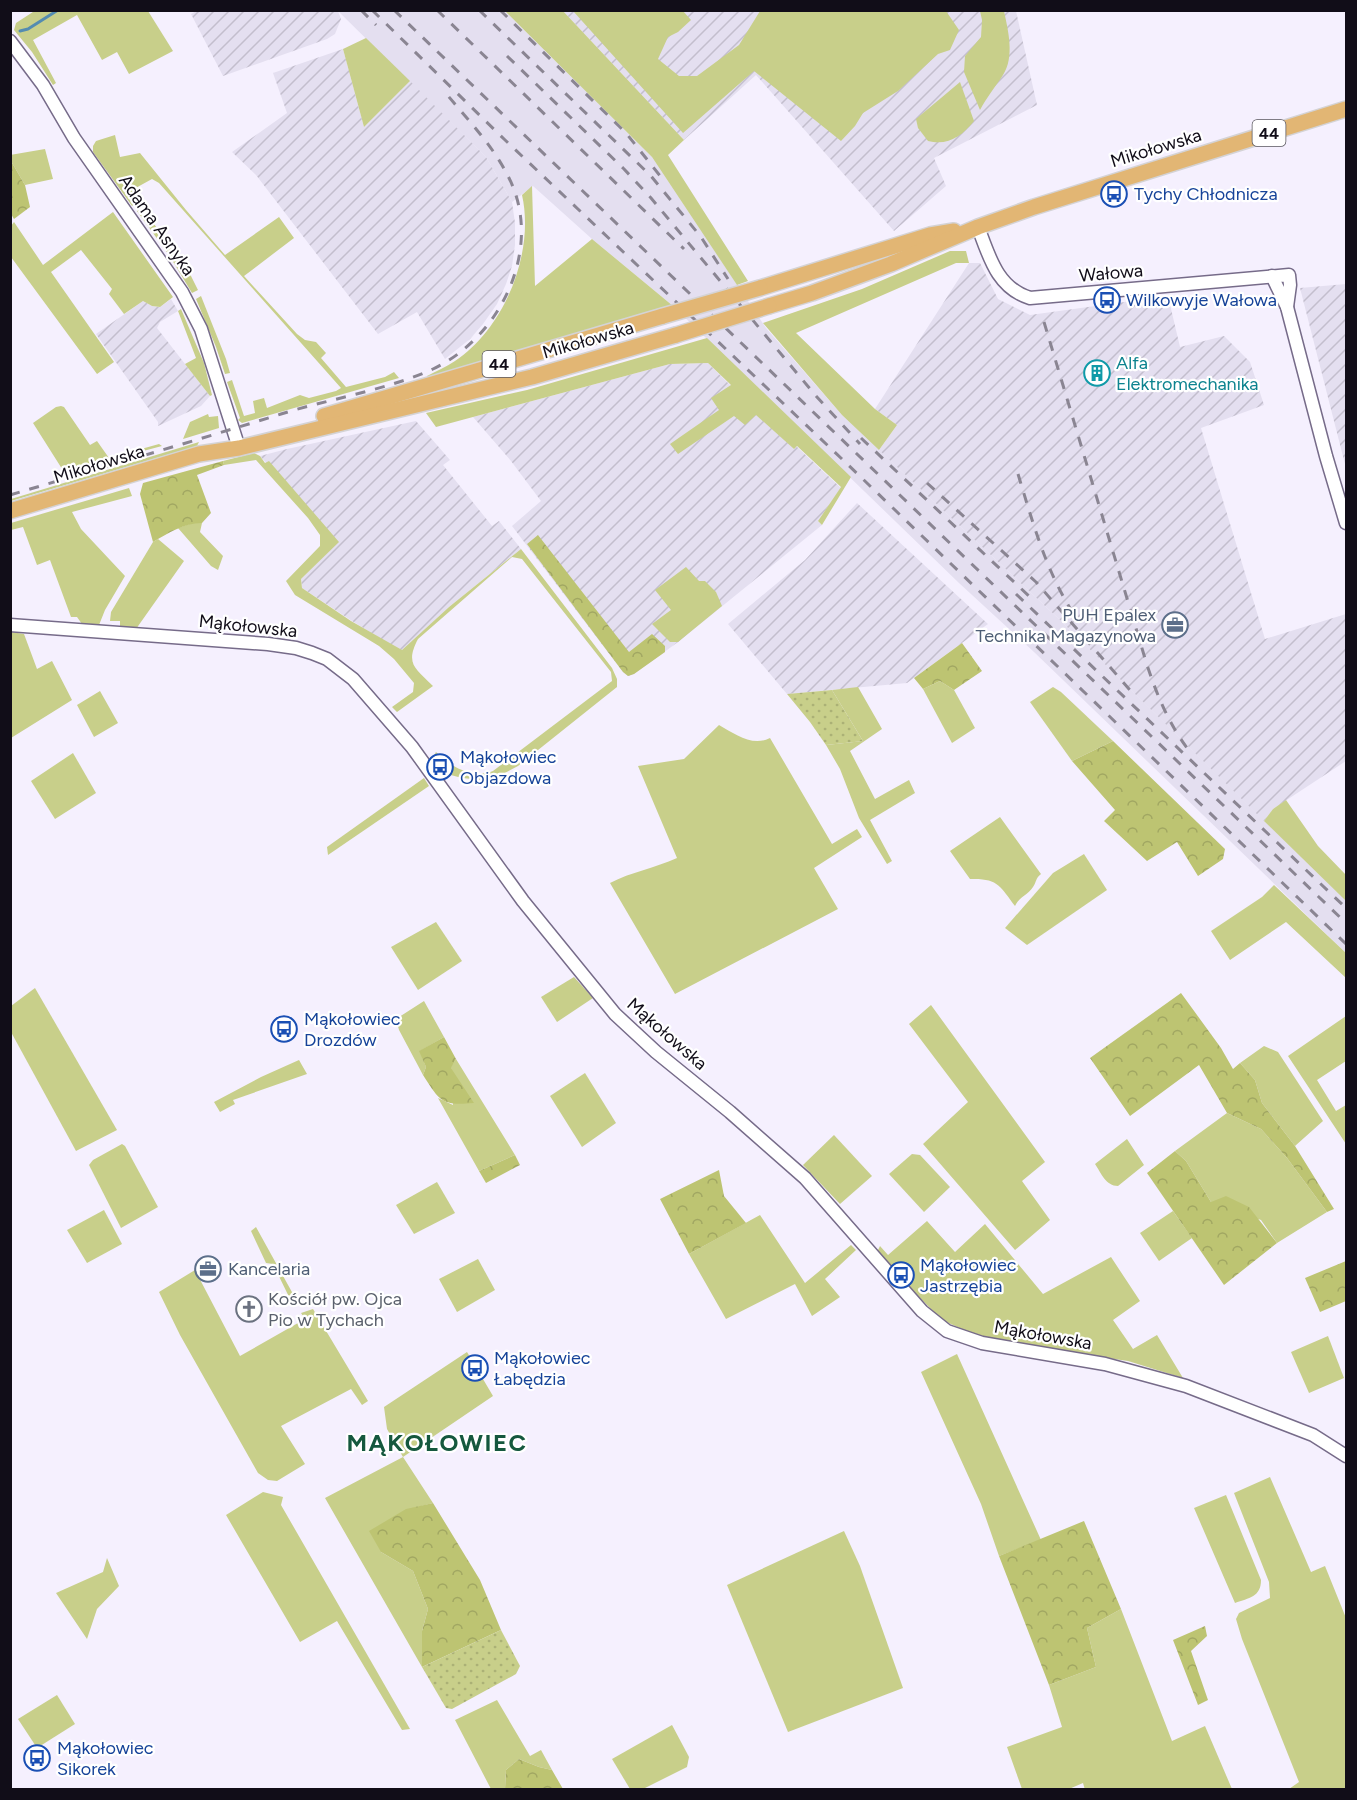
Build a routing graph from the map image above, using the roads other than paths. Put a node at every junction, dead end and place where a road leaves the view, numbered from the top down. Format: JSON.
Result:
{"nodes":[{"id":1,"x":10,"y":41,"type":"edge"},
{"id":2,"x":1347,"y":109,"type":"edge"},
{"id":3,"x":978,"y":226,"type":"junction"},
{"id":4,"x":1272,"y":276,"type":"junction"},
{"id":5,"x":1287,"y":307,"type":"junction"},
{"id":6,"x":238,"y":444,"type":"junction"},
{"id":7,"x":10,"y":511,"type":"edge"},
{"id":8,"x":1347,"y":523,"type":"edge"},
{"id":9,"x":10,"y":625,"type":"edge"},
{"id":10,"x":1347,"y":1456,"type":"edge"}],
"edges":[{"from":1,"to":6,"type":"street","name":"Adama Asnyka"},
{"from":2,"to":3,"type":"main road","name":"Mikołowska","number":"44"},
{"from":3,"to":4,"type":"street","name":"Wałowa"},
{"from":3,"to":6,"type":"main road","name":"Mikołowska","number":"44","bridge":true},
{"from":3,"to":6,"type":"main road","name":"Mikołowska","number":"44","bridge":true},
{"from":4,"to":5,"type":"street"},
{"from":4,"to":5,"type":"street","name":"Wałowa"},
{"from":5,"to":8,"type":"street"},
{"from":6,"to":7,"type":"main road","name":"Mikołowska","number":"44"},
{"from":9,"to":10,"type":"street","name":"Mąkołowska"}]}
